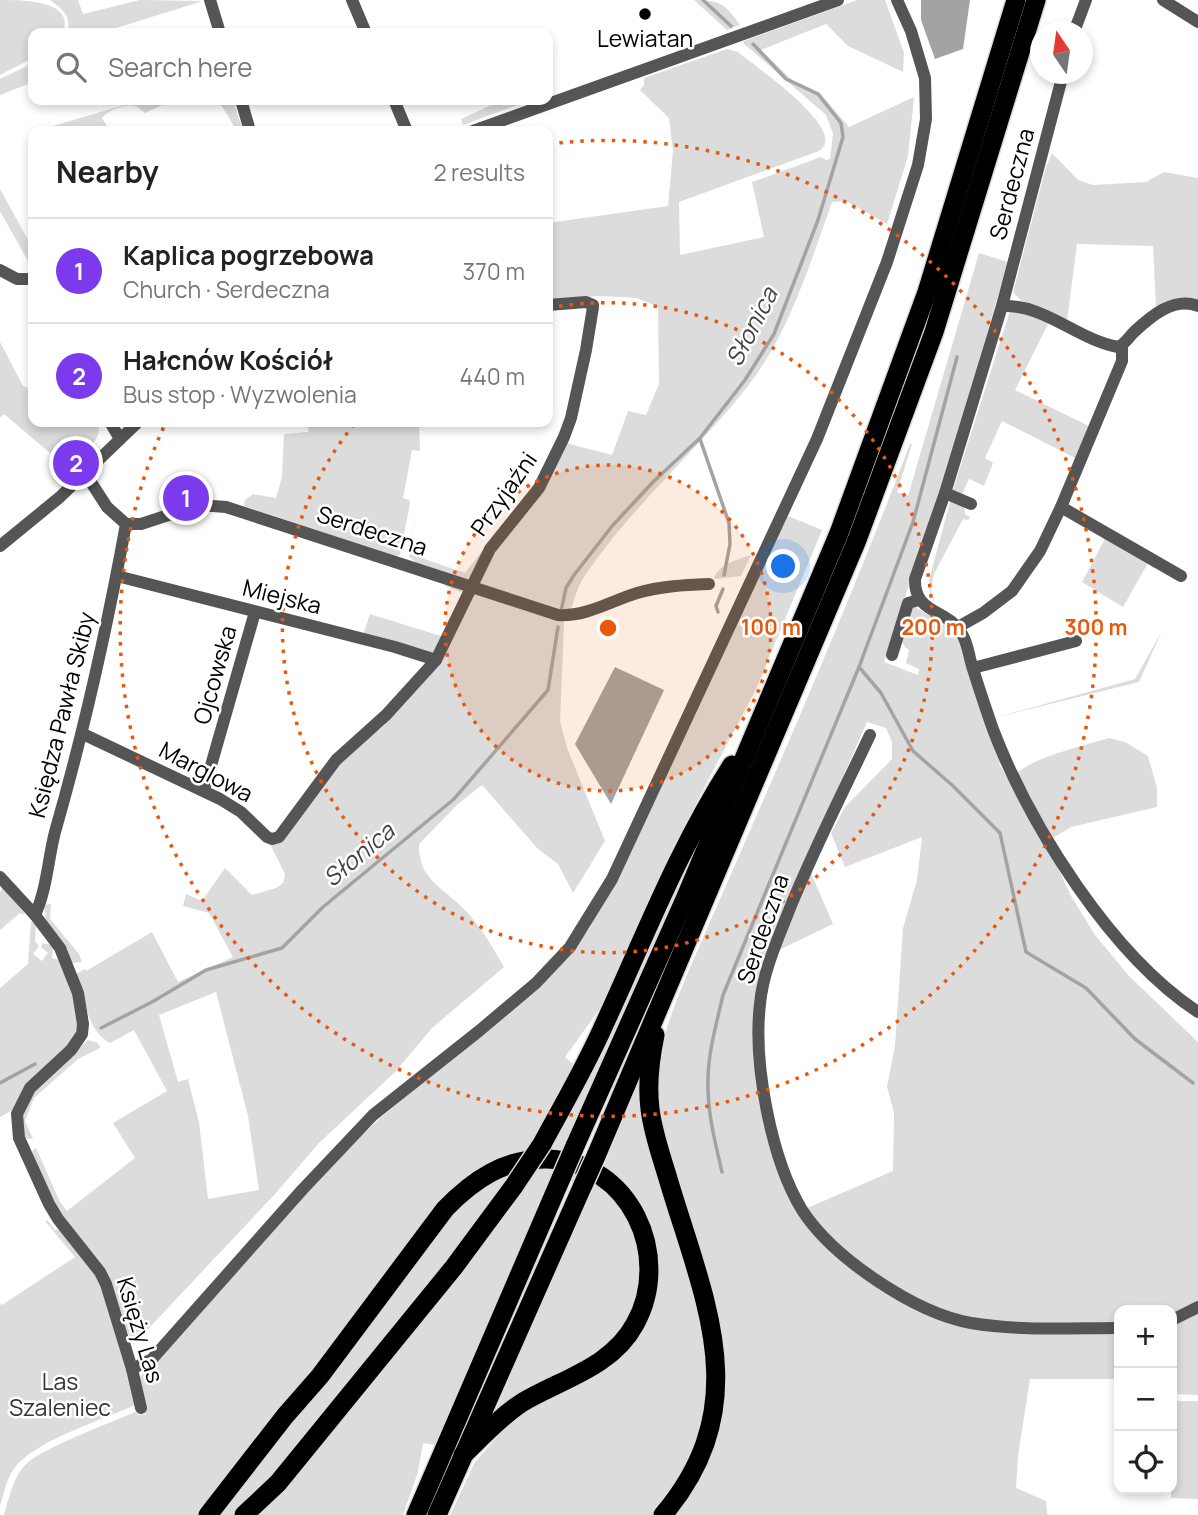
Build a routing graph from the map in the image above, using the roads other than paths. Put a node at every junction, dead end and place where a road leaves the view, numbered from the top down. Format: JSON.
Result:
{"nodes":[{"id":1,"x":210,"y":0,"type":"edge"},
{"id":2,"x":352,"y":0,"type":"edge"},
{"id":3,"x":838,"y":0,"type":"edge"},
{"id":4,"x":897,"y":0,"type":"edge"},
{"id":5,"x":1016,"y":0,"type":"edge"},
{"id":6,"x":1036,"y":0,"type":"edge"},
{"id":7,"x":1086,"y":0,"type":"edge"},
{"id":8,"x":1163,"y":0,"type":"edge"},
{"id":9,"x":1078,"y":21,"type":"edge"},
{"id":10,"x":1198,"y":22,"type":"edge"},
{"id":11,"x":218,"y":28,"type":"edge"},
{"id":12,"x":364,"y":28,"type":"edge"},
{"id":13,"x":1060,"y":84,"type":"edge"},
{"id":14,"x":553,"y":102,"type":"edge"},
{"id":15,"x":242,"y":105,"type":"edge"},
{"id":16,"x":396,"y":105,"type":"edge"},
{"id":17,"x":545,"y":105,"type":"edge"},
{"id":18,"x":249,"y":126,"type":"edge"},
{"id":19,"x":406,"y":126,"type":"edge"},
{"id":20,"x":487,"y":126,"type":"edge"},
{"id":21,"x":0,"y":270,"type":"edge"},
{"id":22,"x":28,"y":279,"type":"edge"},
{"id":23,"x":553,"y":304,"type":"edge"},
{"id":24,"x":1002,"y":306,"type":"junction"},
{"id":25,"x":1198,"y":306,"type":"edge"},
{"id":26,"x":1122,"y":346,"type":"junction"},
{"id":27,"x":113,"y":427,"type":"edge"},
{"id":28,"x":133,"y":427,"type":"edge"},
{"id":29,"x":120,"y":439,"type":"junction"},
{"id":30,"x":85,"y":473,"type":"junction"},
{"id":31,"x":945,"y":494,"type":"junction"},
{"id":32,"x":971,"y":504,"type":"dead end"},
{"id":33,"x":1061,"y":507,"type":"junction"},
{"id":34,"x":126,"y":524,"type":"junction"},
{"id":35,"x":0,"y":546,"type":"edge"},
{"id":36,"x":117,"y":576,"type":"junction"},
{"id":37,"x":1181,"y":576,"type":"dead end"},
{"id":38,"x":709,"y":584,"type":"dead end"},
{"id":39,"x":473,"y":587,"type":"junction"},
{"id":40,"x":919,"y":600,"type":"junction"},
{"id":41,"x":255,"y":612,"type":"junction"},
{"id":42,"x":958,"y":627,"type":"junction"},
{"id":43,"x":1076,"y":641,"type":"dead end"},
{"id":44,"x":892,"y":655,"type":"dead end"},
{"id":45,"x":436,"y":660,"type":"junction"},
{"id":46,"x":973,"y":668,"type":"junction"},
{"id":47,"x":761,"y":720,"type":"junction"},
{"id":48,"x":83,"y":734,"type":"junction"},
{"id":49,"x":870,"y":735,"type":"dead end"},
{"id":50,"x":204,"y":790,"type":"junction"},
{"id":51,"x":0,"y":877,"type":"edge"},
{"id":52,"x":35,"y":915,"type":"junction"},
{"id":53,"x":660,"y":1006,"type":"junction"},
{"id":54,"x":1198,"y":1012,"type":"edge"},
{"id":55,"x":1198,"y":1307,"type":"edge"},
{"id":56,"x":1177,"y":1318,"type":"edge"},
{"id":57,"x":1114,"y":1328,"type":"edge"},
{"id":58,"x":132,"y":1368,"type":"junction"},
{"id":59,"x":141,"y":1408,"type":"dead end"},
{"id":60,"x":463,"y":1455,"type":"junction"},
{"id":61,"x":208,"y":1515,"type":"edge"},
{"id":62,"x":244,"y":1515,"type":"edge"},
{"id":63,"x":416,"y":1515,"type":"edge"},
{"id":64,"x":437,"y":1515,"type":"edge"},
{"id":65,"x":663,"y":1515,"type":"edge"}],
"edges":[{"from":1,"to":11,"type":"street"},
{"from":2,"to":12,"type":"street"},
{"from":3,"to":14,"type":"street"},
{"from":4,"to":58,"type":"street"},
{"from":5,"to":47,"type":"highway"},
{"from":6,"to":53,"type":"highway"},
{"from":7,"to":9,"type":"street"},
{"from":8,"to":10,"type":"street"},
{"from":13,"to":24,"type":"street","name":"Serdeczna"},
{"from":15,"to":18,"type":"street"},
{"from":16,"to":19,"type":"street"},
{"from":17,"to":20,"type":"street"},
{"from":21,"to":22,"type":"street"},
{"from":23,"to":39,"type":"street","name":"Przyjaźni"},
{"from":24,"to":26,"type":"street"},
{"from":24,"to":31,"type":"street","name":"Serdeczna"},
{"from":25,"to":26,"type":"street"},
{"from":26,"to":33,"type":"street"},
{"from":27,"to":29,"type":"street"},
{"from":28,"to":29,"type":"street"},
{"from":29,"to":30,"type":"street"},
{"from":30,"to":34,"type":"street"},
{"from":30,"to":35,"type":"street"},
{"from":31,"to":32,"type":"street"},
{"from":31,"to":40,"type":"street","name":"Serdeczna"},
{"from":33,"to":37,"type":"street"},
{"from":33,"to":42,"type":"street"},
{"from":34,"to":36,"type":"street","name":"Księdza Pawła Skiby"},
{"from":34,"to":39,"type":"street","name":"Serdeczna"},
{"from":36,"to":41,"type":"street","name":"Miejska"},
{"from":36,"to":48,"type":"street","name":"Księdza Pawła Skiby"},
{"from":38,"to":39,"type":"street","name":"Serdeczna"},
{"from":39,"to":45,"type":"street"},
{"from":40,"to":42,"type":"street"},
{"from":40,"to":44,"type":"street"},
{"from":41,"to":45,"type":"street","name":"Miejska"},
{"from":41,"to":50,"type":"street","name":"Ojcowska"},
{"from":42,"to":46,"type":"street"},
{"from":43,"to":46,"type":"street"},
{"from":45,"to":50,"type":"street","name":"Marglowa"},
{"from":46,"to":54,"type":"street"},
{"from":47,"to":62,"type":"highway","bridge":true},
{"from":47,"to":63,"type":"highway","bridge":true},
{"from":48,"to":50,"type":"street","name":"Marglowa"},
{"from":48,"to":52,"type":"street","name":"Księdza Pawła Skiby"},
{"from":49,"to":57,"type":"street","name":"Serdeczna"},
{"from":51,"to":52,"type":"street","name":"Księży Las"},
{"from":52,"to":58,"type":"street","name":"Księży Las"},
{"from":53,"to":60,"type":"highway","bridge":true},
{"from":53,"to":65,"type":"highway"},
{"from":55,"to":56,"type":"street"},
{"from":58,"to":59,"type":"street","name":"Księży Las"},
{"from":60,"to":61,"type":"highway"},
{"from":60,"to":64,"type":"highway"}]}
